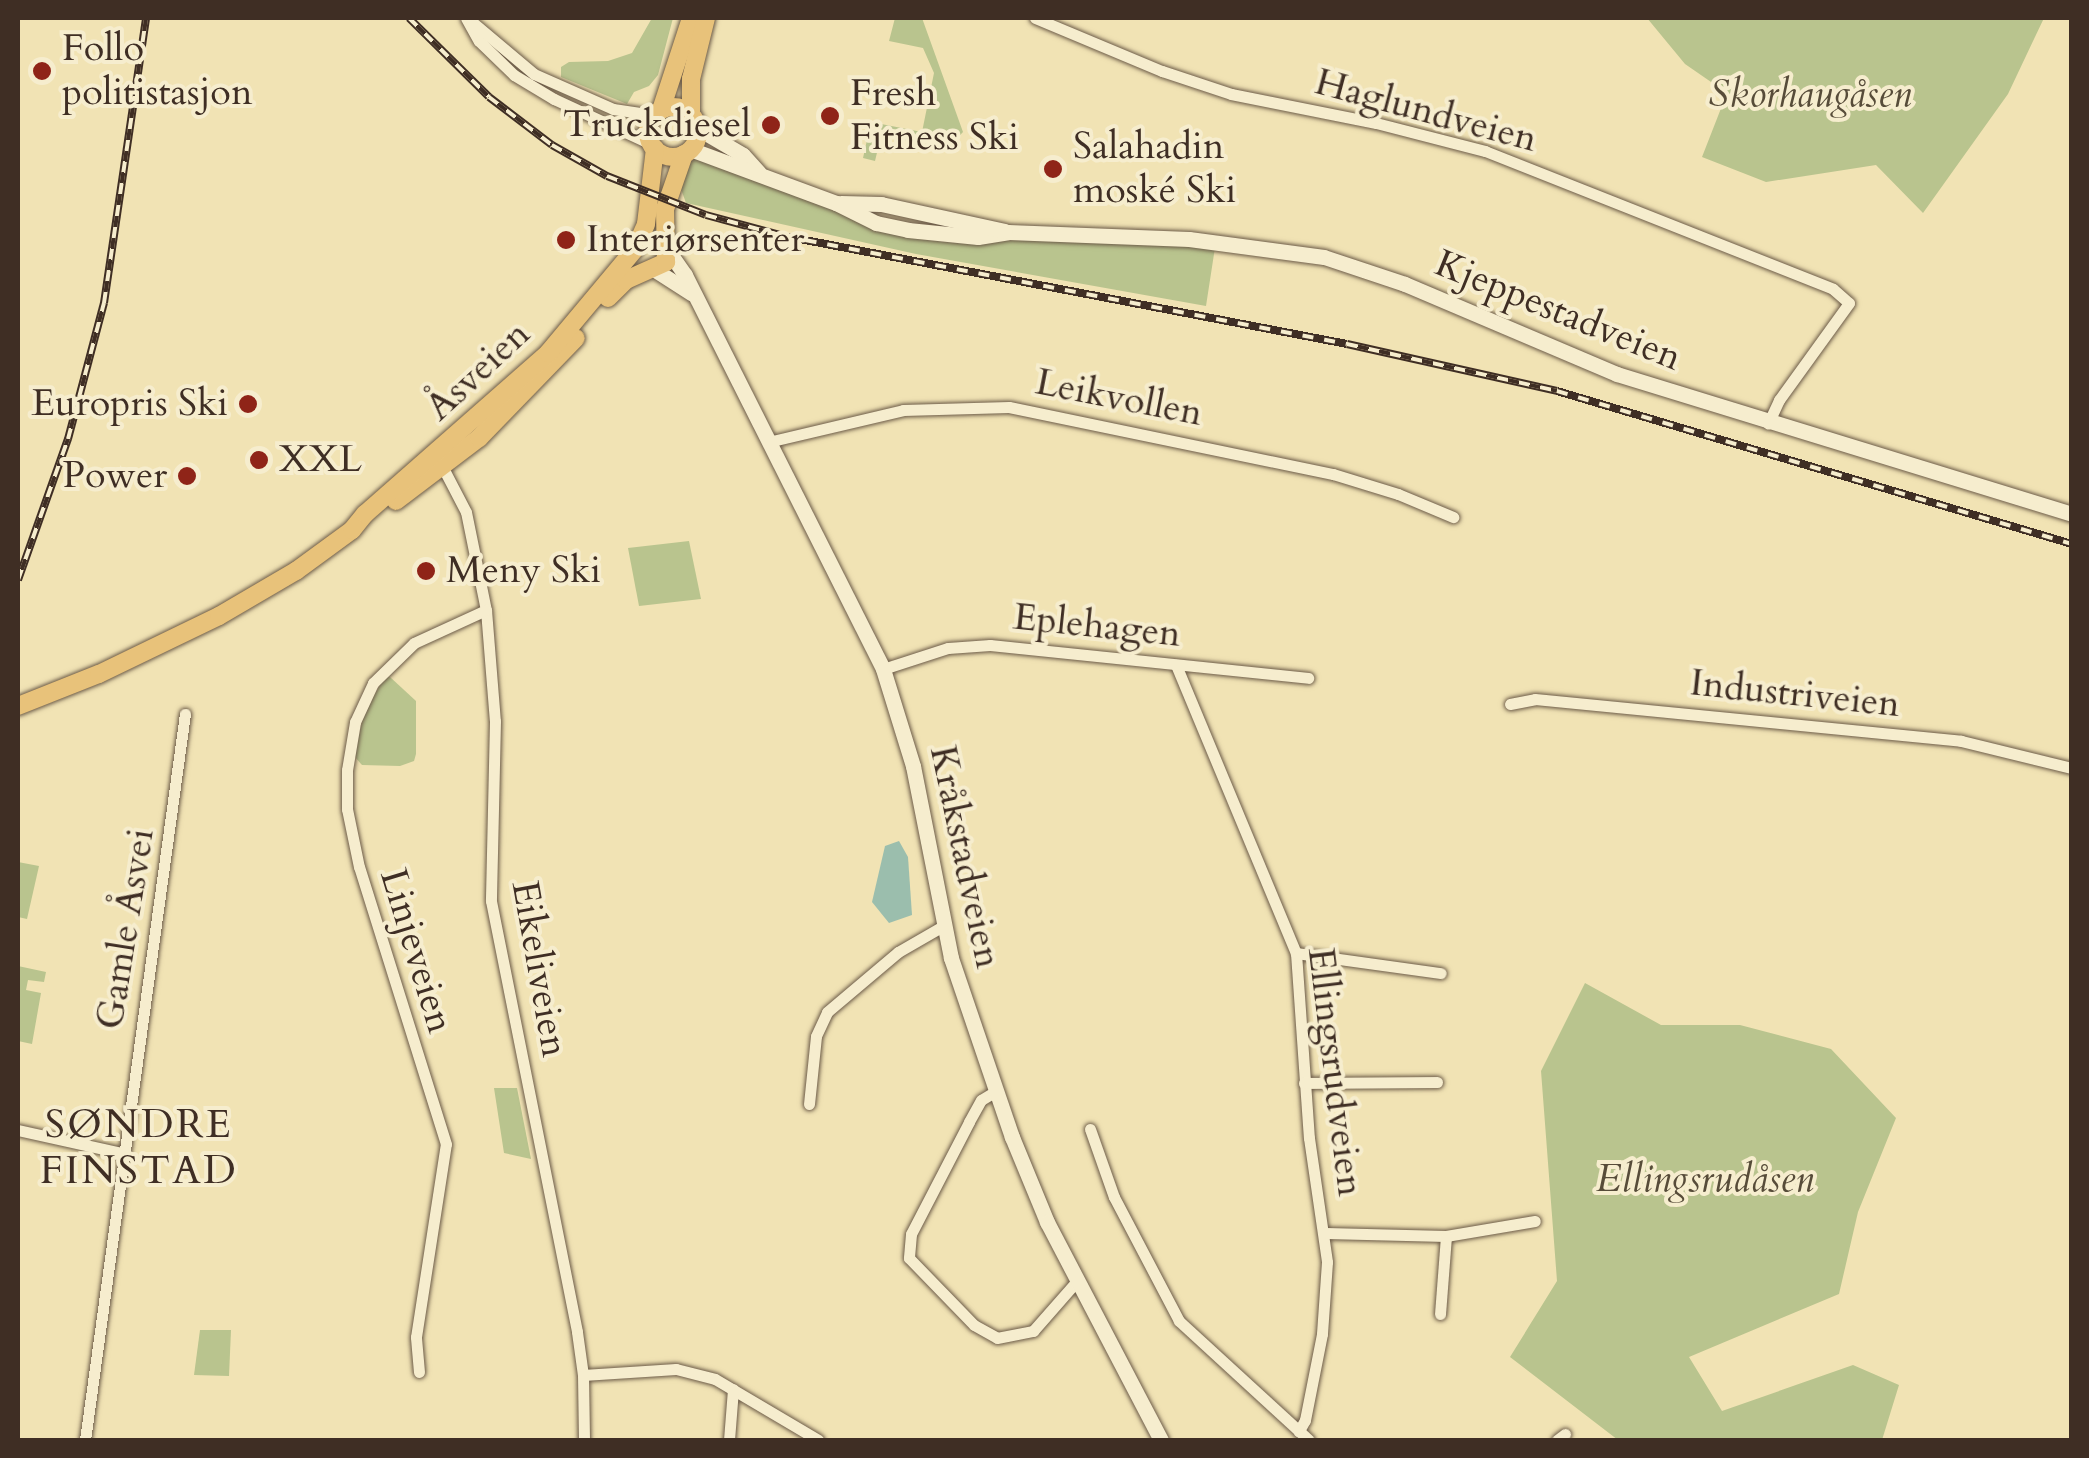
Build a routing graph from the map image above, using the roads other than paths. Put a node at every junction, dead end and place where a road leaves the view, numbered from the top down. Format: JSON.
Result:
{"nodes":[{"id":1,"x":466,"y":18,"type":"edge"},
{"id":2,"x":691,"y":18,"type":"edge"},
{"id":3,"x":706,"y":18,"type":"edge"},
{"id":4,"x":1035,"y":18,"type":"edge"},
{"id":5,"x":658,"y":112,"type":"junction"},
{"id":6,"x":694,"y":122,"type":"junction"},
{"id":7,"x":653,"y":147,"type":"junction"},
{"id":8,"x":687,"y":152,"type":"junction"},
{"id":9,"x":759,"y":173,"type":"junction"},
{"id":10,"x":639,"y":244,"type":"junction"},
{"id":11,"x":667,"y":247,"type":"junction"},
{"id":12,"x":652,"y":270,"type":"junction"},
{"id":13,"x":691,"y":293,"type":"junction"},
{"id":14,"x":1768,"y":424,"type":"junction"},
{"id":15,"x":768,"y":442,"type":"junction"},
{"id":16,"x":439,"y":460,"type":"junction"},
{"id":17,"x":2071,"y":512,"type":"edge"},
{"id":18,"x":1453,"y":518,"type":"dead end"},
{"id":19,"x":486,"y":610,"type":"junction"},
{"id":20,"x":1176,"y":664,"type":"junction"},
{"id":21,"x":883,"y":668,"type":"junction"},
{"id":22,"x":1308,"y":678,"type":"dead end"},
{"id":23,"x":1510,"y":704,"type":"dead end"},
{"id":24,"x":18,"y":706,"type":"edge"},
{"id":25,"x":186,"y":714,"type":"dead end"},
{"id":26,"x":2072,"y":768,"type":"edge"},
{"id":27,"x":944,"y":926,"type":"junction"},
{"id":28,"x":1296,"y":953,"type":"junction"},
{"id":29,"x":1441,"y":972,"type":"dead end"},
{"id":30,"x":1304,"y":1082,"type":"junction"},
{"id":31,"x":1437,"y":1082,"type":"dead end"},
{"id":32,"x":996,"y":1091,"type":"junction"},
{"id":33,"x":810,"y":1104,"type":"dead end"},
{"id":34,"x":1090,"y":1129,"type":"dead end"},
{"id":35,"x":18,"y":1130,"type":"edge"},
{"id":36,"x":122,"y":1153,"type":"junction"},
{"id":37,"x":1534,"y":1221,"type":"dead end"},
{"id":38,"x":1326,"y":1233,"type":"junction"},
{"id":39,"x":1446,"y":1236,"type":"junction"},
{"id":40,"x":1077,"y":1281,"type":"junction"},
{"id":41,"x":1440,"y":1314,"type":"dead end"},
{"id":42,"x":420,"y":1372,"type":"dead end"},
{"id":43,"x":583,"y":1375,"type":"junction"},
{"id":44,"x":733,"y":1389,"type":"junction"},
{"id":45,"x":1299,"y":1431,"type":"junction"},
{"id":46,"x":85,"y":1440,"type":"edge"},
{"id":47,"x":584,"y":1440,"type":"edge"},
{"id":48,"x":729,"y":1440,"type":"edge"},
{"id":49,"x":818,"y":1440,"type":"edge"},
{"id":50,"x":1161,"y":1440,"type":"edge"},
{"id":51,"x":1309,"y":1440,"type":"edge"}],
"edges":[{"from":1,"to":5,"type":"street"},
{"from":1,"to":7,"type":"street"},
{"from":2,"to":5,"type":"main road"},
{"from":3,"to":6,"type":"main road"},
{"from":4,"to":14,"type":"street","name":"Haglundveien"},
{"from":5,"to":6,"type":"main road"},
{"from":5,"to":7,"type":"main road"},
{"from":6,"to":8,"type":"main road"},
{"from":6,"to":9,"type":"main road","name":"Kjeppestadveien"},
{"from":7,"to":8,"type":"main road"},
{"from":7,"to":10,"type":"main road"},
{"from":8,"to":9,"type":"main road","name":"Kjeppestadveien"},
{"from":8,"to":11,"type":"main road"},
{"from":9,"to":14,"type":"main road","name":"Kjeppestadveien"},
{"from":10,"to":11,"type":"main road"},
{"from":10,"to":12,"type":"main road"},
{"from":10,"to":16,"type":"main road","name":"Åsveien"},
{"from":11,"to":12,"type":"main road"},
{"from":11,"to":13,"type":"main road","name":"Kråkstadveien"},
{"from":12,"to":13,"type":"main road"},
{"from":12,"to":16,"type":"main road","name":"Åsveien"},
{"from":13,"to":15,"type":"main road","name":"Kråkstadveien"},
{"from":14,"to":17,"type":"main road","name":"Kjeppestadveien"},
{"from":15,"to":18,"type":"street","name":"Leikvollen"},
{"from":15,"to":21,"type":"main road","name":"Kråkstadveien"},
{"from":16,"to":19,"type":"street","name":"Eikeliveien"},
{"from":16,"to":24,"type":"main road","name":"Åsveien"},
{"from":19,"to":42,"type":"street","name":"Linjeveien"},
{"from":19,"to":43,"type":"street","name":"Eikeliveien"},
{"from":20,"to":21,"type":"street","name":"Eplehagen"},
{"from":20,"to":22,"type":"street","name":"Eplehagen"},
{"from":20,"to":28,"type":"street","name":"Ellingsrudveien"},
{"from":21,"to":27,"type":"main road","name":"Kråkstadveien"},
{"from":23,"to":26,"type":"street","name":"Industriveien"},
{"from":25,"to":36,"type":"street","name":"Gamle Åsvei"},
{"from":27,"to":32,"type":"main road","name":"Kråkstadveien"},
{"from":27,"to":33,"type":"street"},
{"from":28,"to":29,"type":"street"},
{"from":28,"to":30,"type":"street","name":"Ellingsrudveien"},
{"from":30,"to":31,"type":"street"},
{"from":30,"to":38,"type":"street","name":"Ellingsrudveien"},
{"from":32,"to":40,"type":"main road","name":"Kråkstadveien"},
{"from":32,"to":40,"type":"street"},
{"from":34,"to":45,"type":"street"},
{"from":35,"to":36,"type":"street"},
{"from":36,"to":46,"type":"street","name":"Gamle Åsvei"},
{"from":37,"to":39,"type":"street"},
{"from":38,"to":39,"type":"street"},
{"from":38,"to":45,"type":"street","name":"Ellingsrudveien"},
{"from":39,"to":41,"type":"street"},
{"from":40,"to":50,"type":"main road","name":"Kråkstadveien"},
{"from":43,"to":44,"type":"street"},
{"from":43,"to":47,"type":"street","name":"Eikeliveien"},
{"from":44,"to":48,"type":"street"},
{"from":44,"to":49,"type":"street"},
{"from":45,"to":51,"type":"street"}]}
